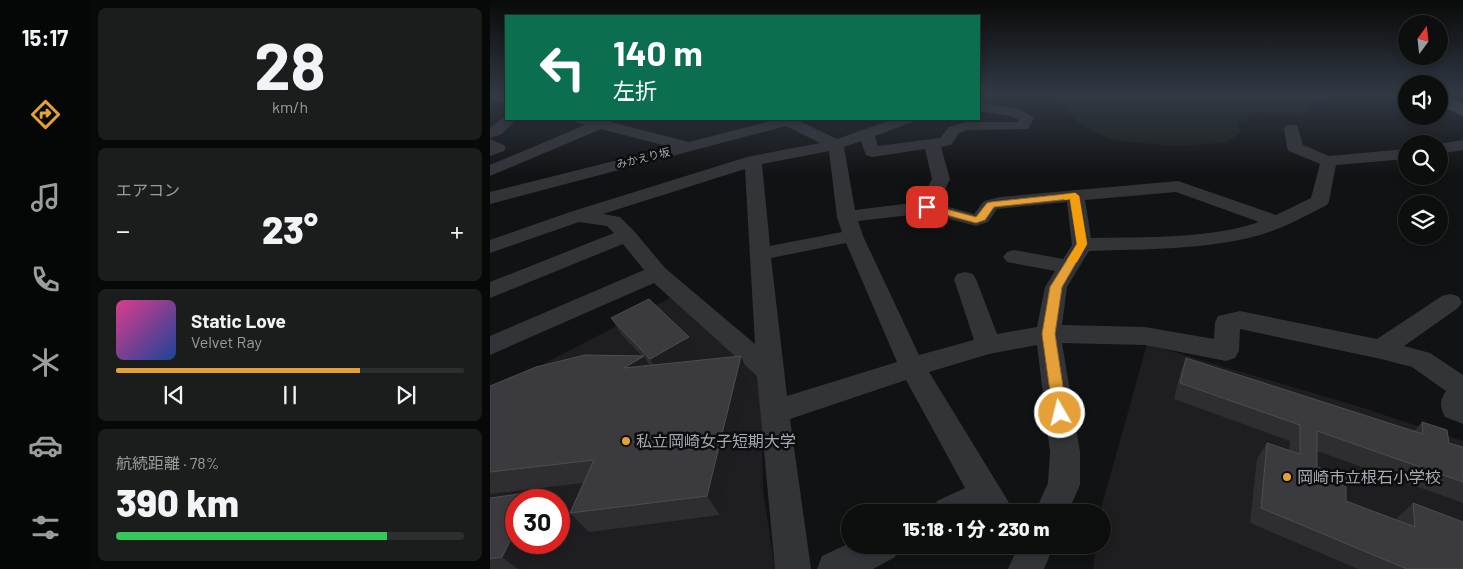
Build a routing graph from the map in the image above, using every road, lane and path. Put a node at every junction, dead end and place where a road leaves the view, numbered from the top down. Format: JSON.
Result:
{"nodes":[{"id":1,"x":506,"y":122,"type":"edge"},
{"id":2,"x":590,"y":122,"type":"edge"},
{"id":3,"x":608,"y":122,"type":"edge"},
{"id":4,"x":780,"y":122,"type":"edge"},
{"id":5,"x":789,"y":122,"type":"edge"},
{"id":6,"x":897,"y":122,"type":"edge"},
{"id":7,"x":1025,"y":122,"type":"edge"},
{"id":8,"x":600,"y":124,"type":"junction"},
{"id":9,"x":1292,"y":128,"type":"dead end"},
{"id":10,"x":490,"y":133,"type":"edge"},
{"id":11,"x":867,"y":135,"type":"junction"},
{"id":12,"x":490,"y":144,"type":"edge"},
{"id":13,"x":836,"y":145,"type":"junction"},
{"id":14,"x":932,"y":145,"type":"junction"},
{"id":15,"x":1463,"y":145,"type":"edge"},
{"id":16,"x":688,"y":147,"type":"junction"},
{"id":17,"x":1448,"y":148,"type":"edge"},
{"id":18,"x":490,"y":151,"type":"edge"},
{"id":19,"x":1398,"y":155,"type":"edge"},
{"id":20,"x":753,"y":161,"type":"junction"},
{"id":21,"x":1329,"y":161,"type":"junction"},
{"id":22,"x":496,"y":168,"type":"edge"},
{"id":23,"x":508,"y":193,"type":"junction"},
{"id":24,"x":1075,"y":196,"type":"junction"},
{"id":25,"x":490,"y":198,"type":"edge"},
{"id":26,"x":927,"y":207,"type":"junction"},
{"id":27,"x":576,"y":216,"type":"junction"},
{"id":28,"x":1276,"y":222,"type":"junction"},
{"id":29,"x":850,"y":227,"type":"junction"},
{"id":30,"x":627,"y":235,"type":"junction"},
{"id":31,"x":1082,"y":244,"type":"junction"},
{"id":32,"x":490,"y":247,"type":"edge"},
{"id":33,"x":760,"y":254,"type":"junction"},
{"id":34,"x":1014,"y":257,"type":"dead end"},
{"id":35,"x":1068,"y":268,"type":"junction"},
{"id":36,"x":657,"y":273,"type":"junction"},
{"id":37,"x":966,"y":279,"type":"dead end"},
{"id":38,"x":490,"y":290,"type":"edge"},
{"id":39,"x":1450,"y":302,"type":"dead end"},
{"id":40,"x":1048,"y":334,"type":"junction"},
{"id":41,"x":989,"y":345,"type":"junction"},
{"id":42,"x":490,"y":346,"type":"edge"},
{"id":43,"x":1381,"y":350,"type":"junction"},
{"id":44,"x":912,"y":367,"type":"junction"},
{"id":45,"x":770,"y":372,"type":"junction"},
{"id":46,"x":1463,"y":389,"type":"edge"},
{"id":47,"x":1463,"y":392,"type":"edge"},
{"id":48,"x":774,"y":412,"type":"junction"},
{"id":49,"x":1463,"y":412,"type":"edge"},
{"id":50,"x":990,"y":504,"type":"edge"},
{"id":51,"x":1055,"y":504,"type":"edge"},
{"id":52,"x":866,"y":554,"type":"edge"},
{"id":53,"x":793,"y":569,"type":"edge"},
{"id":54,"x":835,"y":569,"type":"edge"}],
"edges":[{"from":1,"to":10,"type":"street"},
{"from":2,"to":8,"type":"street"},
{"from":3,"to":8,"type":"street"},
{"from":4,"to":16,"type":"street","name":"みかえり坂"},
{"from":5,"to":13,"type":"street"},
{"from":6,"to":11,"type":"street"},
{"from":7,"to":14,"type":"street"},
{"from":8,"to":16,"type":"street"},
{"from":8,"to":22,"type":"street"},
{"from":9,"to":21,"type":"street"},
{"from":11,"to":13,"type":"street"},
{"from":11,"to":14,"type":"street"},
{"from":12,"to":18,"type":"street"},
{"from":13,"to":20,"type":"street"},
{"from":13,"to":29,"type":"street"},
{"from":14,"to":26,"type":"street"},
{"from":15,"to":17,"type":"street"},
{"from":16,"to":20,"type":"street"},
{"from":16,"to":23,"type":"street","name":"みかえり坂"},
{"from":19,"to":21,"type":"street"},
{"from":20,"to":27,"type":"street"},
{"from":20,"to":33,"type":"street"},
{"from":21,"to":28,"type":"street"},
{"from":22,"to":23,"type":"street"},
{"from":23,"to":25,"type":"street","name":"みかえり坂"},
{"from":24,"to":26,"type":"street"},
{"from":24,"to":28,"type":"street"},
{"from":24,"to":31,"type":"street"},
{"from":26,"to":29,"type":"street"},
{"from":27,"to":30,"type":"street"},
{"from":27,"to":32,"type":"street"},
{"from":28,"to":31,"type":"street"},
{"from":29,"to":33,"type":"street"},
{"from":29,"to":44,"type":"street"},
{"from":30,"to":36,"type":"street"},
{"from":30,"to":38,"type":"street"},
{"from":31,"to":35,"type":"street"},
{"from":33,"to":45,"type":"street"},
{"from":34,"to":35,"type":"street"},
{"from":35,"to":40,"type":"street"},
{"from":36,"to":42,"type":"street"},
{"from":36,"to":45,"type":"street"},
{"from":37,"to":41,"type":"street"},
{"from":39,"to":43,"type":"street"},
{"from":40,"to":41,"type":"street"},
{"from":40,"to":43,"type":"street"},
{"from":40,"to":51,"type":"street"},
{"from":41,"to":44,"type":"street"},
{"from":43,"to":46,"type":"street"},
{"from":44,"to":48,"type":"street"},
{"from":44,"to":50,"type":"street"},
{"from":45,"to":48,"type":"street"},
{"from":47,"to":49,"type":"street"},
{"from":48,"to":53,"type":"street"},
{"from":52,"to":54,"type":"street"}]}
